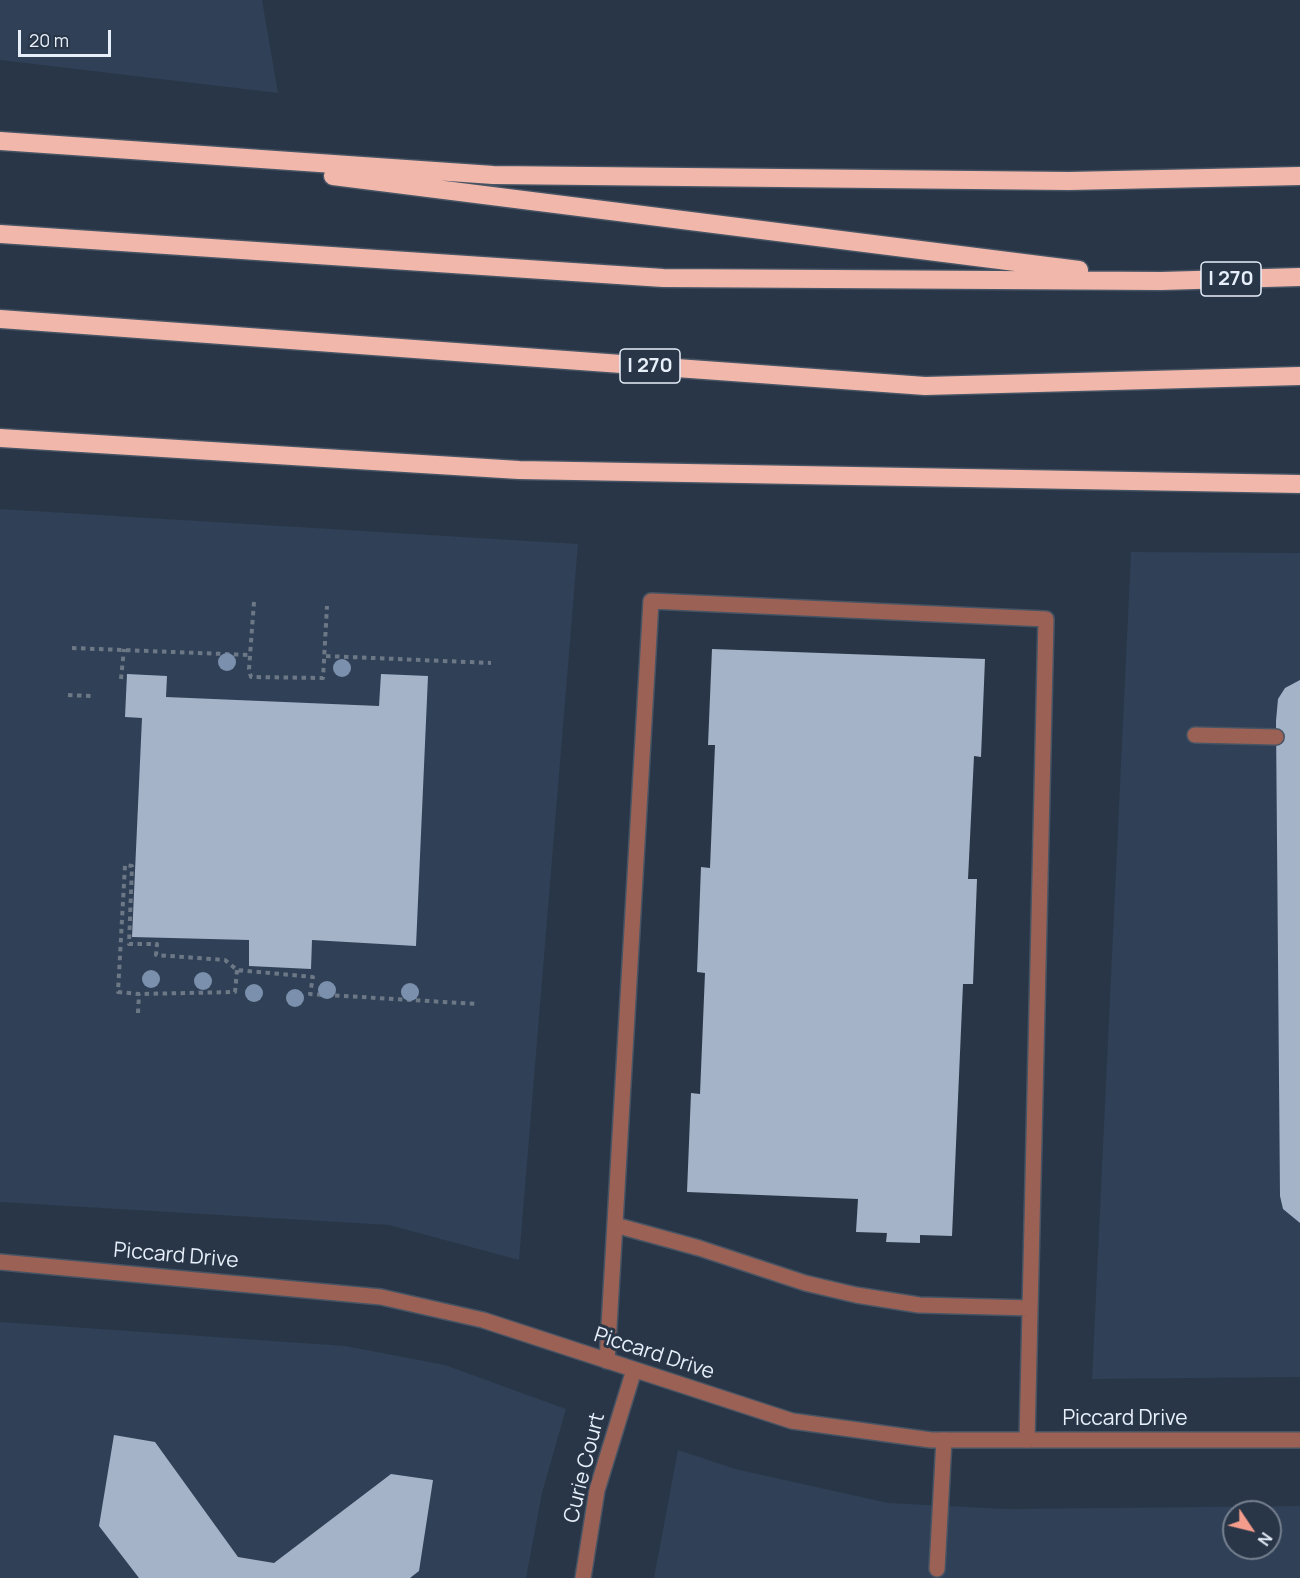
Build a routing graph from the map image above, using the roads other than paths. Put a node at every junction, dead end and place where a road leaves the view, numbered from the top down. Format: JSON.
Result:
{"nodes":[{"id":1,"x":0,"y":141,"type":"edge"},
{"id":2,"x":157,"y":154,"type":"junction"},
{"id":3,"x":1300,"y":176,"type":"edge"},
{"id":4,"x":0,"y":234,"type":"edge"},
{"id":5,"x":1300,"y":277,"type":"edge"},
{"id":6,"x":1161,"y":281,"type":"junction"},
{"id":7,"x":0,"y":319,"type":"edge"},
{"id":8,"x":1300,"y":376,"type":"edge"},
{"id":9,"x":0,"y":438,"type":"edge"},
{"id":10,"x":1300,"y":484,"type":"edge"},
{"id":11,"x":1195,"y":735,"type":"dead end"},
{"id":12,"x":1276,"y":737,"type":"dead end"},
{"id":13,"x":615,"y":1225,"type":"junction"},
{"id":14,"x":0,"y":1262,"type":"edge"},
{"id":15,"x":1030,"y":1308,"type":"junction"},
{"id":16,"x":607,"y":1361,"type":"junction"},
{"id":17,"x":634,"y":1370,"type":"junction"},
{"id":18,"x":944,"y":1440,"type":"junction"},
{"id":19,"x":1027,"y":1440,"type":"junction"},
{"id":20,"x":1300,"y":1440,"type":"edge"},
{"id":21,"x":937,"y":1569,"type":"dead end"},
{"id":22,"x":583,"y":1578,"type":"edge"}],
"edges":[{"from":1,"to":2,"type":"highway"},
{"from":2,"to":3,"type":"highway"},
{"from":2,"to":6,"type":"highway"},
{"from":4,"to":6,"type":"highway","number":"I 270"},
{"from":5,"to":6,"type":"highway","number":"I 270"},
{"from":7,"to":8,"type":"highway","number":"I 270"},
{"from":9,"to":10,"type":"highway"},
{"from":11,"to":12,"type":"street"},
{"from":13,"to":15,"type":"street"},
{"from":13,"to":15,"type":"street"},
{"from":13,"to":16,"type":"street"},
{"from":14,"to":16,"type":"street","name":"Piccard Drive"},
{"from":15,"to":19,"type":"street"},
{"from":16,"to":17,"type":"street","name":"Piccard Drive"},
{"from":17,"to":18,"type":"street","name":"Piccard Drive"},
{"from":17,"to":22,"type":"street","name":"Curie Court"},
{"from":18,"to":19,"type":"street","name":"Piccard Drive"},
{"from":18,"to":21,"type":"street"},
{"from":19,"to":20,"type":"street","name":"Piccard Drive"}]}
